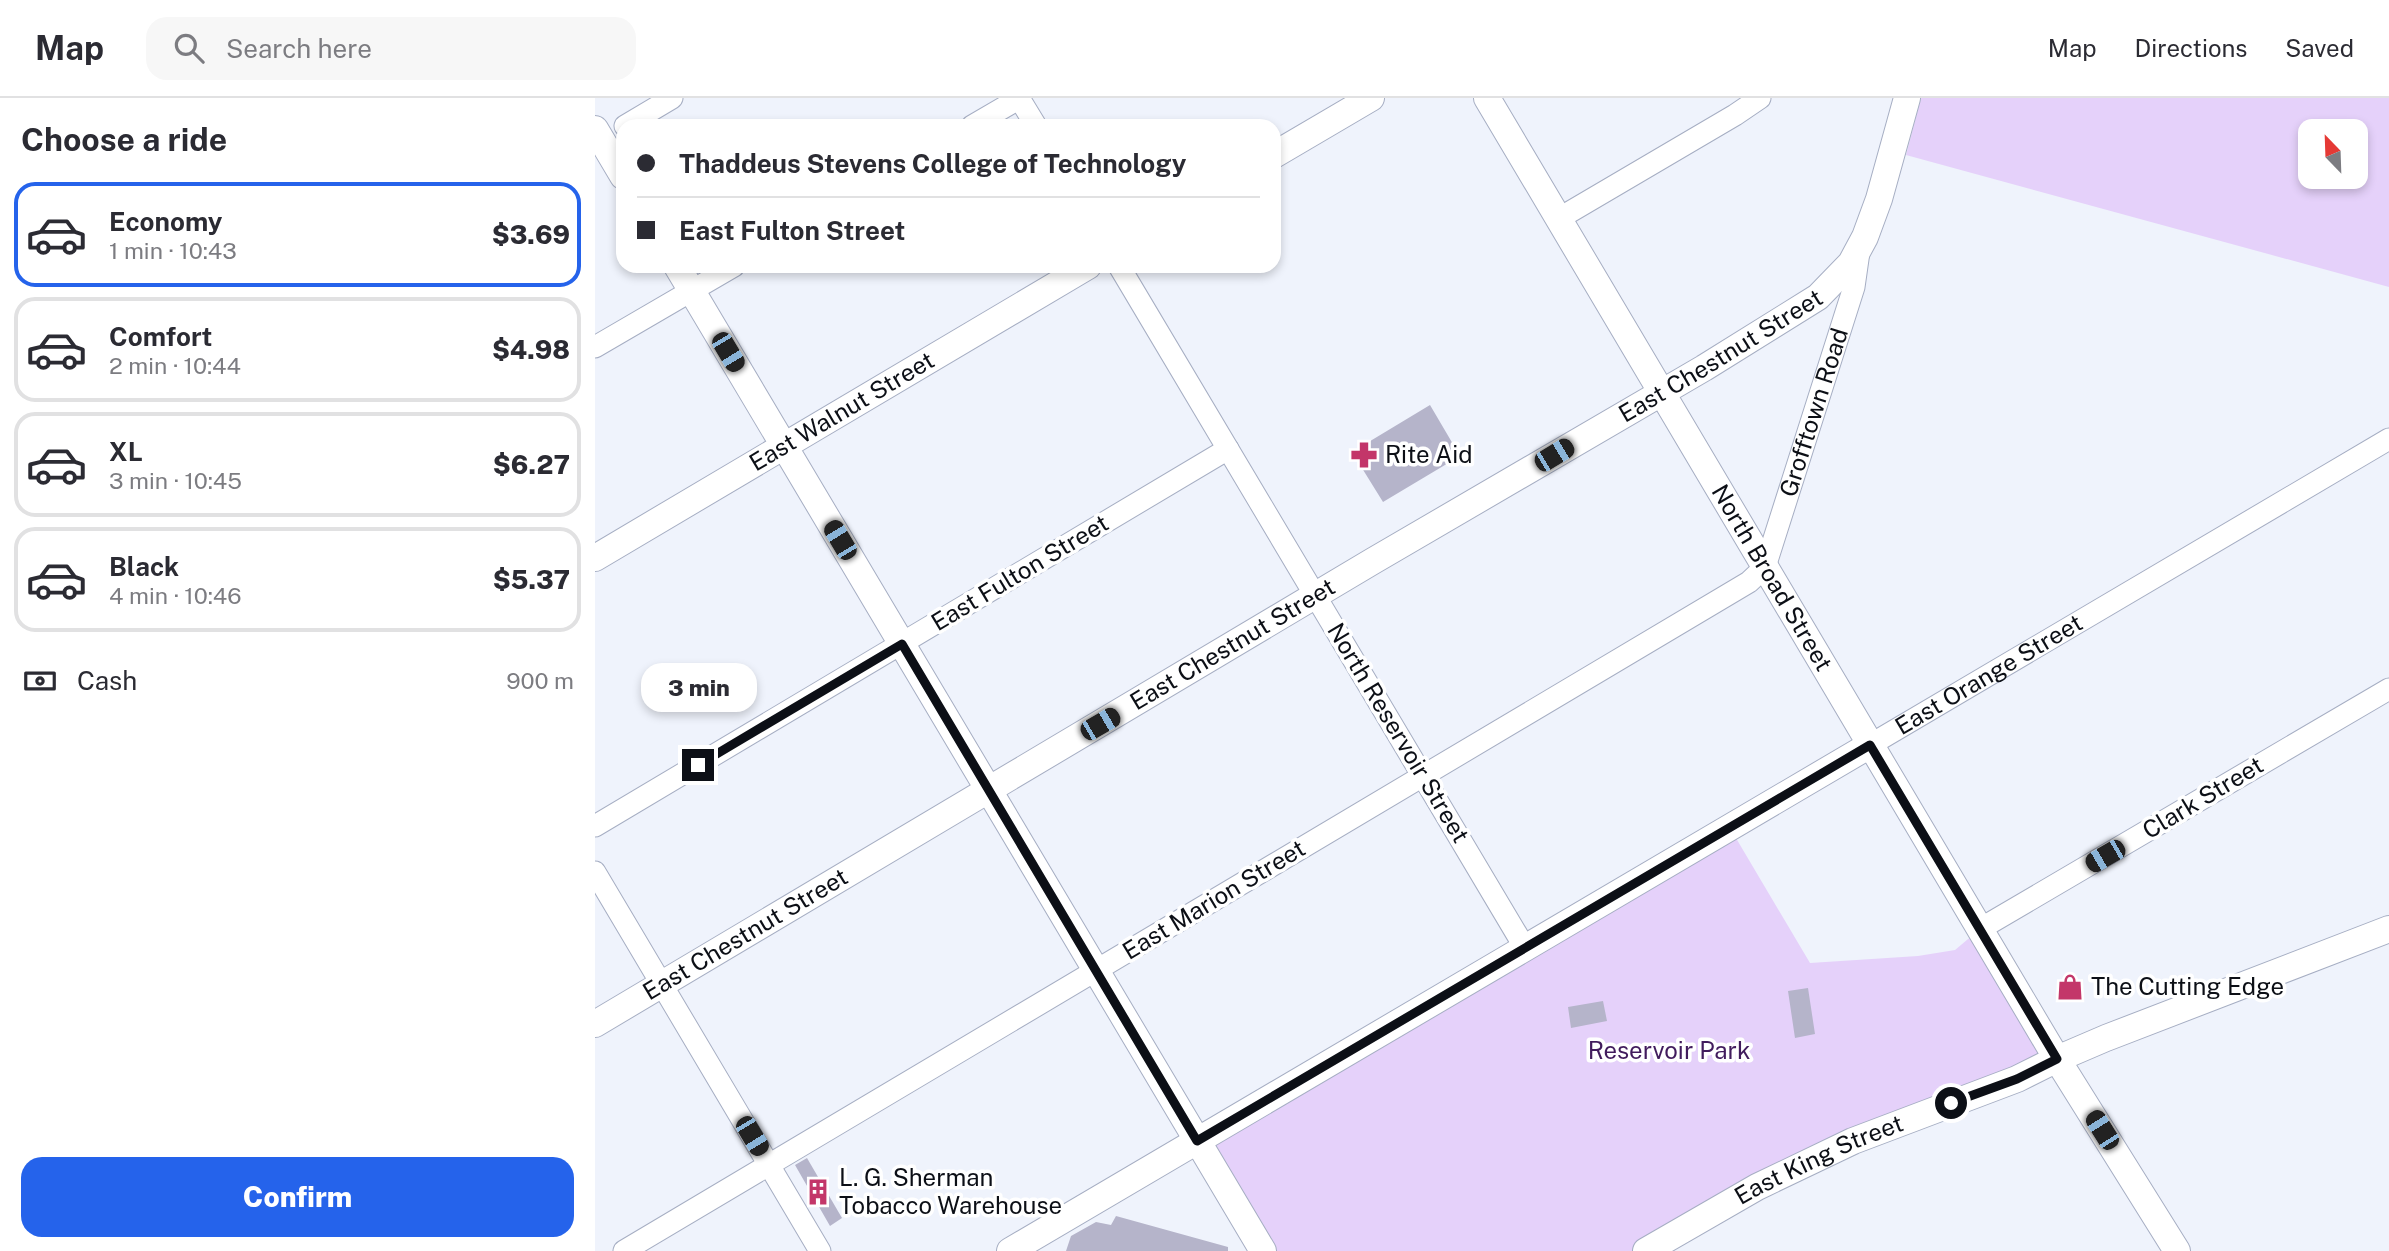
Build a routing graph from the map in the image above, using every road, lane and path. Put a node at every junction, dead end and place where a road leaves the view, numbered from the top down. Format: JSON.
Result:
{"nodes":[{"id":1,"x":672,"y":98,"type":"edge"},
{"id":2,"x":1019,"y":98,"type":"edge"},
{"id":3,"x":1371,"y":98,"type":"edge"},
{"id":4,"x":1487,"y":98,"type":"edge"},
{"id":5,"x":1760,"y":98,"type":"edge"},
{"id":6,"x":1907,"y":98,"type":"edge"},
{"id":7,"x":634,"y":119,"type":"edge"},
{"id":8,"x":984,"y":119,"type":"edge"},
{"id":9,"x":1032,"y":119,"type":"edge"},
{"id":10,"x":608,"y":133,"type":"edge"},
{"id":11,"x":1281,"y":151,"type":"edge"},
{"id":12,"x":616,"y":156,"type":"edge"},
{"id":13,"x":1559,"y":219,"type":"junction"},
{"id":14,"x":1859,"y":250,"type":"junction"},
{"id":15,"x":681,"y":273,"type":"edge"},
{"id":16,"x":721,"y":273,"type":"edge"},
{"id":17,"x":1076,"y":273,"type":"edge"},
{"id":18,"x":1123,"y":273,"type":"edge"},
{"id":19,"x":691,"y":290,"type":"junction"},
{"id":20,"x":595,"y":347,"type":"edge"},
{"id":21,"x":1661,"y":392,"type":"junction"},
{"id":22,"x":2389,"y":439,"type":"edge"},
{"id":23,"x":784,"y":446,"type":"junction"},
{"id":24,"x":1228,"y":449,"type":"junction"},
{"id":25,"x":595,"y":558,"type":"edge"},
{"id":26,"x":1765,"y":567,"type":"junction"},
{"id":27,"x":1315,"y":596,"type":"junction"},
{"id":28,"x":902,"y":644,"type":"junction"},
{"id":29,"x":2389,"y":688,"type":"edge"},
{"id":30,"x":1870,"y":745,"type":"junction"},
{"id":31,"x":1423,"y":776,"type":"junction"},
{"id":32,"x":989,"y":790,"type":"junction"},
{"id":33,"x":595,"y":826,"type":"edge"},
{"id":34,"x":595,"y":872,"type":"edge"},
{"id":35,"x":1980,"y":929,"type":"junction"},
{"id":36,"x":2389,"y":929,"type":"edge"},
{"id":37,"x":1525,"y":948,"type":"junction"},
{"id":38,"x":1096,"y":970,"type":"junction"},
{"id":39,"x":662,"y":984,"type":"junction"},
{"id":40,"x":595,"y":1024,"type":"edge"},
{"id":41,"x":2057,"y":1059,"type":"junction"},
{"id":42,"x":1197,"y":1141,"type":"junction"},
{"id":43,"x":769,"y":1165,"type":"junction"},
{"id":44,"x":624,"y":1251,"type":"edge"},
{"id":45,"x":820,"y":1251,"type":"edge"},
{"id":46,"x":1010,"y":1251,"type":"edge"},
{"id":47,"x":1263,"y":1251,"type":"edge"},
{"id":48,"x":1646,"y":1251,"type":"edge"},
{"id":49,"x":2177,"y":1251,"type":"edge"}],
"edges":[{"from":1,"to":7,"type":"street"},
{"from":2,"to":8,"type":"street"},
{"from":2,"to":9,"type":"street"},
{"from":3,"to":11,"type":"main road"},
{"from":4,"to":13,"type":"main road","name":"North Broad Street"},
{"from":5,"to":13,"type":"street"},
{"from":6,"to":14,"type":"main road","name":"Grofftown Road"},
{"from":10,"to":12,"type":"main road"},
{"from":13,"to":21,"type":"main road","name":"North Broad Street"},
{"from":14,"to":21,"type":"main road","name":"East Chestnut Street"},
{"from":14,"to":26,"type":"street","name":"Grofftown Road"},
{"from":15,"to":19,"type":"main road"},
{"from":16,"to":19,"type":"street"},
{"from":17,"to":23,"type":"main road","name":"East Walnut Street"},
{"from":18,"to":24,"type":"street","name":"North Reservoir Street"},
{"from":19,"to":20,"type":"street"},
{"from":19,"to":23,"type":"main road"},
{"from":21,"to":26,"type":"main road","name":"North Broad Street"},
{"from":21,"to":27,"type":"main road","name":"East Chestnut Street"},
{"from":22,"to":30,"type":"street","name":"East Orange Street"},
{"from":23,"to":25,"type":"main road","name":"East Walnut Street"},
{"from":23,"to":28,"type":"main road"},
{"from":24,"to":27,"type":"street","name":"North Reservoir Street"},
{"from":24,"to":28,"type":"street","name":"East Fulton Street"},
{"from":26,"to":30,"type":"main road","name":"North Broad Street"},
{"from":26,"to":31,"type":"street","name":"East Marion Street"},
{"from":27,"to":31,"type":"street","name":"North Reservoir Street"},
{"from":27,"to":32,"type":"main road","name":"East Chestnut Street"},
{"from":28,"to":32,"type":"main road"},
{"from":28,"to":33,"type":"street","name":"East Fulton Street"},
{"from":29,"to":35,"type":"street","name":"Clark Street"},
{"from":30,"to":35,"type":"main road","name":"North Broad Street"},
{"from":30,"to":37,"type":"main road","name":"East Orange Street"},
{"from":31,"to":37,"type":"street","name":"North Reservoir Street"},
{"from":31,"to":38,"type":"street","name":"East Marion Street"},
{"from":32,"to":38,"type":"main road"},
{"from":32,"to":39,"type":"main road","name":"East Chestnut Street"},
{"from":34,"to":39,"type":"street"},
{"from":35,"to":41,"type":"main road","name":"North Broad Street"},
{"from":36,"to":41,"type":"main road","name":"East King Street"},
{"from":37,"to":42,"type":"main road","name":"East Orange Street"},
{"from":38,"to":42,"type":"main road"},
{"from":38,"to":43,"type":"street","name":"East Marion Street"},
{"from":39,"to":40,"type":"main road","name":"East Chestnut Street"},
{"from":39,"to":43,"type":"street"},
{"from":41,"to":48,"type":"main road","name":"East King Street"},
{"from":41,"to":49,"type":"main road","name":"North Broad Street"},
{"from":42,"to":46,"type":"main road","name":"East Orange Street"},
{"from":42,"to":47,"type":"main road"},
{"from":43,"to":44,"type":"street","name":"East Marion Street"},
{"from":43,"to":45,"type":"street"}]}
